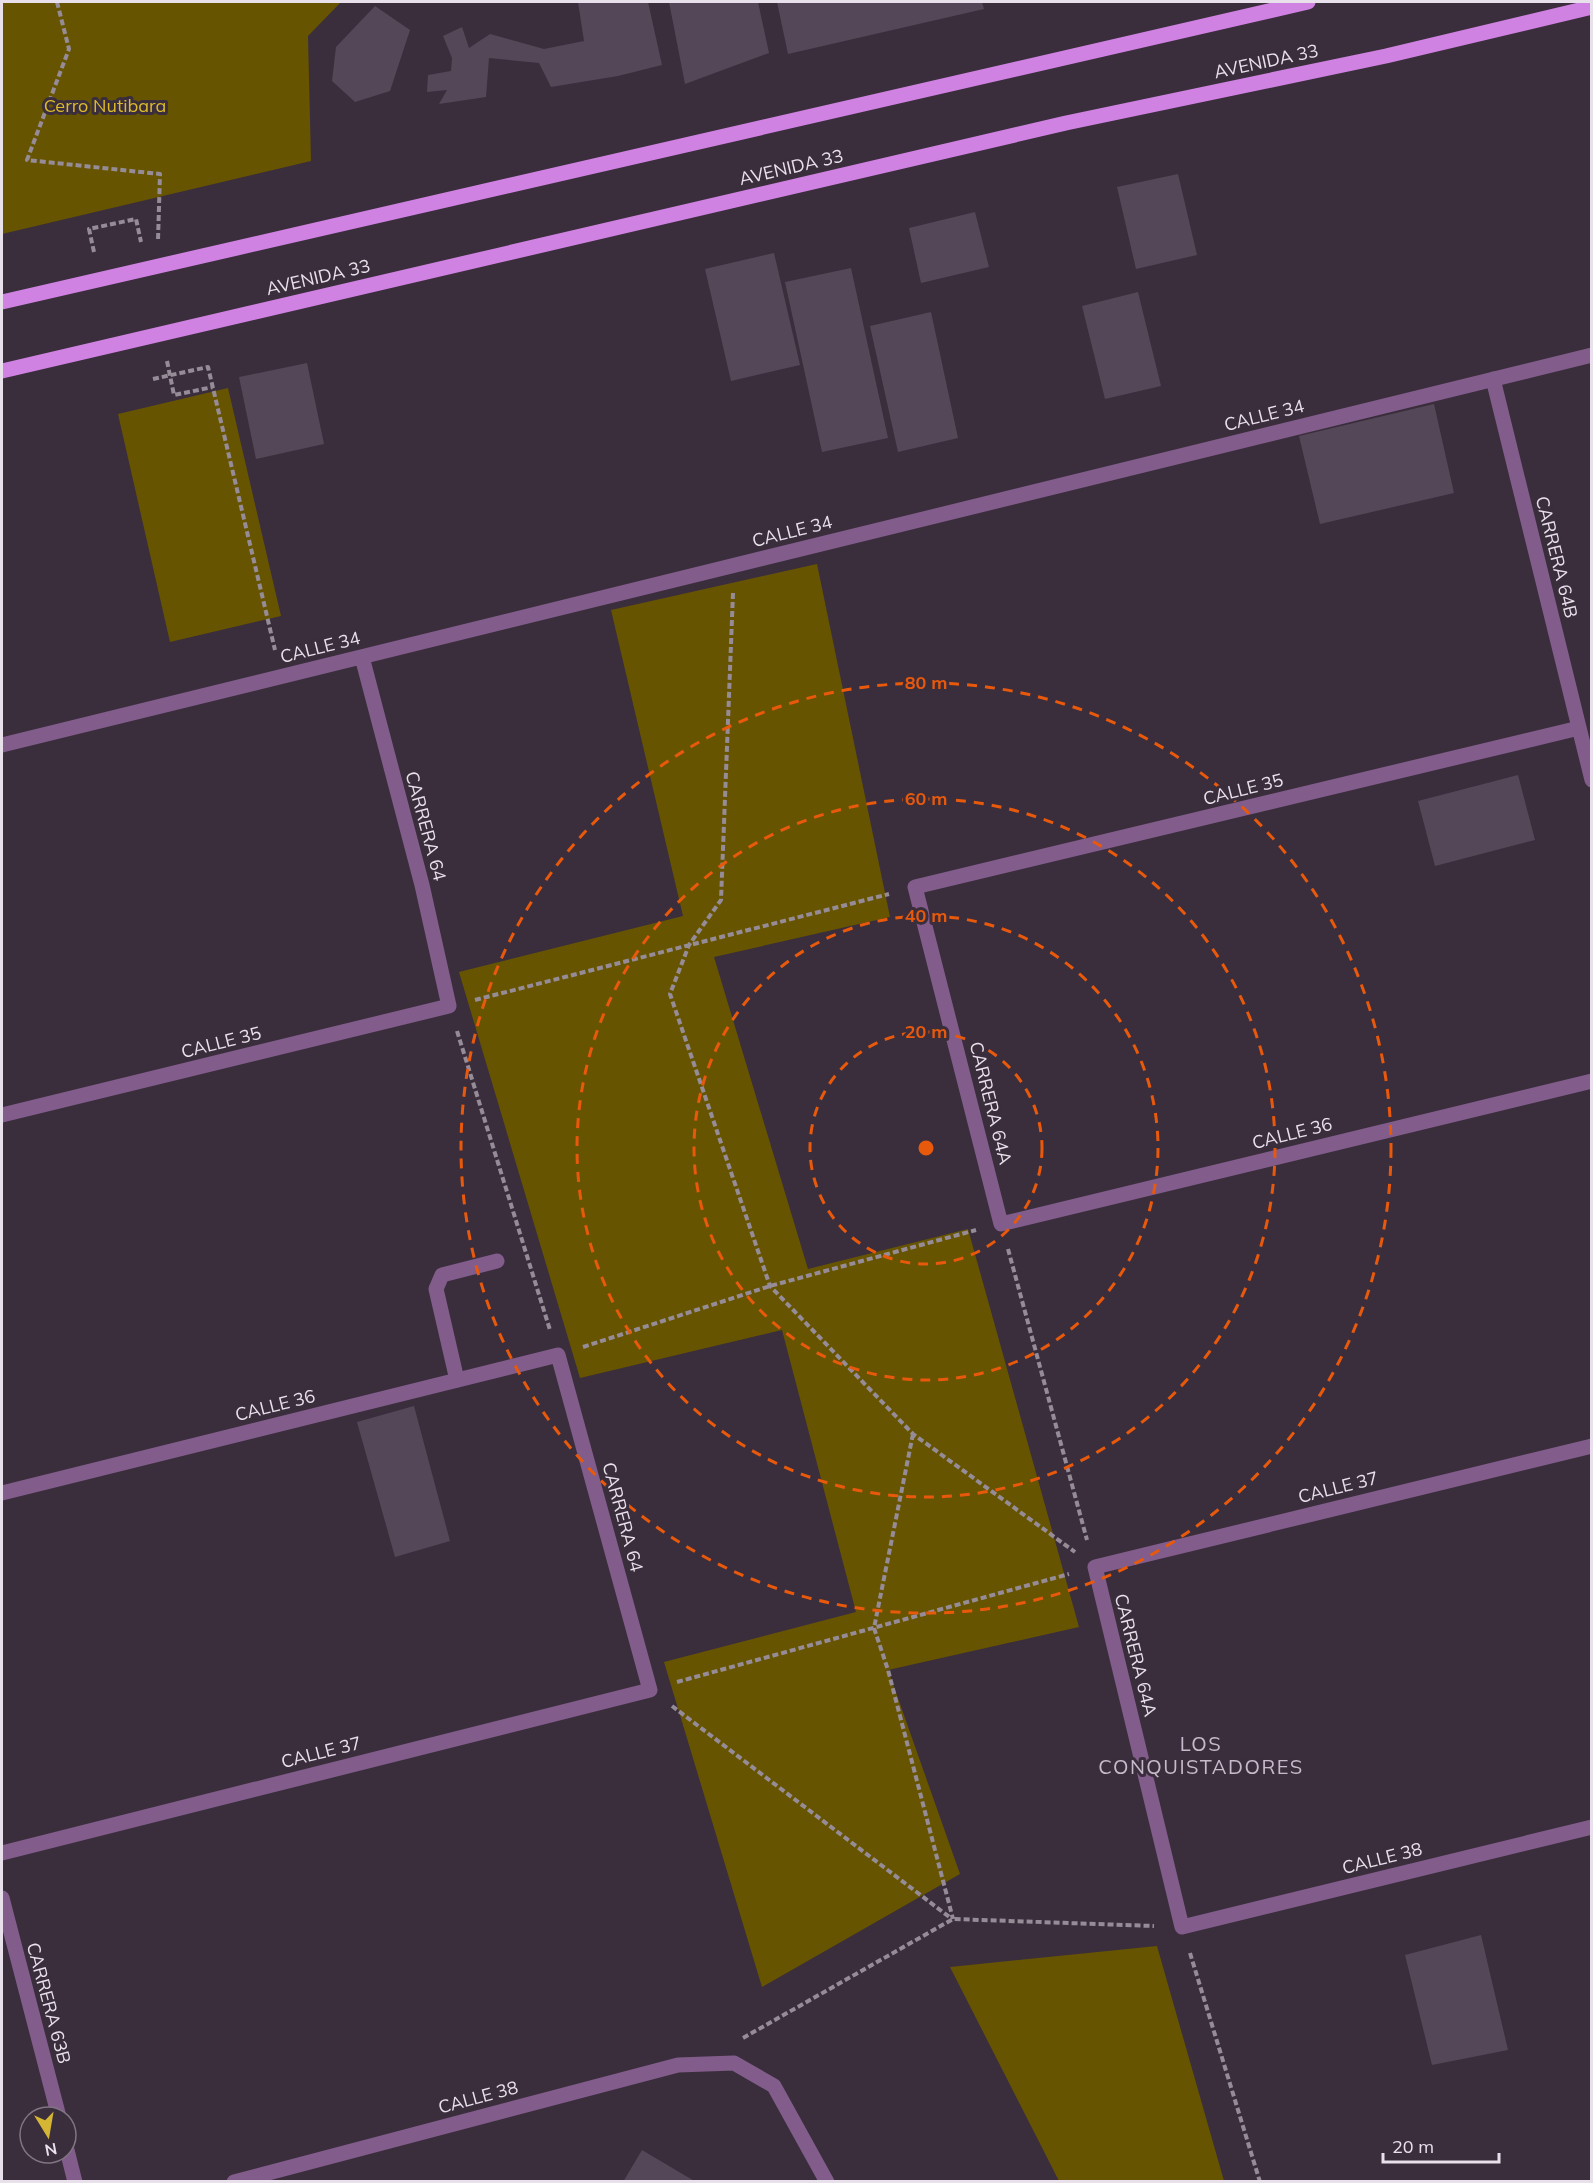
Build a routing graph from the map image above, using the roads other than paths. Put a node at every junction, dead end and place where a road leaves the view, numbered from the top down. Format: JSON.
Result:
{"nodes":[{"id":1,"x":1308,"y":2,"type":"edge"},
{"id":2,"x":1284,"y":4,"type":"edge"},
{"id":3,"x":1592,"y":8,"type":"edge"},
{"id":4,"x":2,"y":302,"type":"edge"},
{"id":5,"x":1592,"y":355,"type":"edge"},
{"id":6,"x":2,"y":371,"type":"edge"},
{"id":7,"x":1493,"y":379,"type":"junction"},
{"id":8,"x":362,"y":657,"type":"junction"},
{"id":9,"x":1579,"y":728,"type":"junction"},
{"id":10,"x":2,"y":745,"type":"edge"},
{"id":11,"x":1592,"y":780,"type":"edge"},
{"id":12,"x":915,"y":887,"type":"joint"},
{"id":13,"x":449,"y":1006,"type":"joint"},
{"id":14,"x":1592,"y":1081,"type":"edge"},
{"id":15,"x":2,"y":1115,"type":"edge"},
{"id":16,"x":1001,"y":1224,"type":"joint"},
{"id":17,"x":497,"y":1261,"type":"dead end"},
{"id":18,"x":558,"y":1355,"type":"joint"},
{"id":19,"x":457,"y":1380,"type":"junction"},
{"id":20,"x":1592,"y":1446,"type":"edge"},
{"id":21,"x":2,"y":1493,"type":"edge"},
{"id":22,"x":1095,"y":1567,"type":"joint"},
{"id":23,"x":650,"y":1690,"type":"joint"},
{"id":24,"x":1592,"y":1827,"type":"edge"},
{"id":25,"x":2,"y":1853,"type":"edge"},
{"id":26,"x":2,"y":1899,"type":"edge"},
{"id":27,"x":1182,"y":1927,"type":"joint"},
{"id":28,"x":55,"y":2105,"type":"edge"},
{"id":29,"x":71,"y":2165,"type":"edge"},
{"id":30,"x":75,"y":2181,"type":"edge"},
{"id":31,"x":234,"y":2181,"type":"edge"},
{"id":32,"x":827,"y":2181,"type":"edge"}],
"edges":[{"from":1,"to":2,"type":"main road"},
{"from":2,"to":4,"type":"main road"},
{"from":3,"to":6,"type":"main road","name":"AVENIDA 33"},
{"from":5,"to":7,"type":"street","name":"CALLE 34"},
{"from":7,"to":8,"type":"street","name":"CALLE 34"},
{"from":7,"to":9,"type":"street","name":"CARRERA 64B"},
{"from":8,"to":10,"type":"street","name":"CALLE 34"},
{"from":8,"to":13,"type":"street","name":"CARRERA 64"},
{"from":9,"to":11,"type":"street","name":"CARRERA 64B"},
{"from":9,"to":12,"type":"street","name":"CALLE 35"},
{"from":12,"to":16,"type":"street","name":"CARRERA 64A"},
{"from":13,"to":15,"type":"street","name":"CALLE 35"},
{"from":14,"to":16,"type":"street","name":"CALLE 36"},
{"from":17,"to":19,"type":"street"},
{"from":18,"to":19,"type":"street","name":"CALLE 36"},
{"from":18,"to":23,"type":"street","name":"CARRERA 64"},
{"from":19,"to":21,"type":"street","name":"CALLE 36"},
{"from":20,"to":22,"type":"street","name":"CALLE 37"},
{"from":22,"to":27,"type":"street","name":"CARRERA 64A"},
{"from":23,"to":25,"type":"street","name":"CALLE 37"},
{"from":24,"to":27,"type":"street","name":"CALLE 38"},
{"from":26,"to":28,"type":"street","name":"CARRERA 63B"},
{"from":29,"to":30,"type":"street"},
{"from":31,"to":32,"type":"street","name":"CALLE 38"}]}
